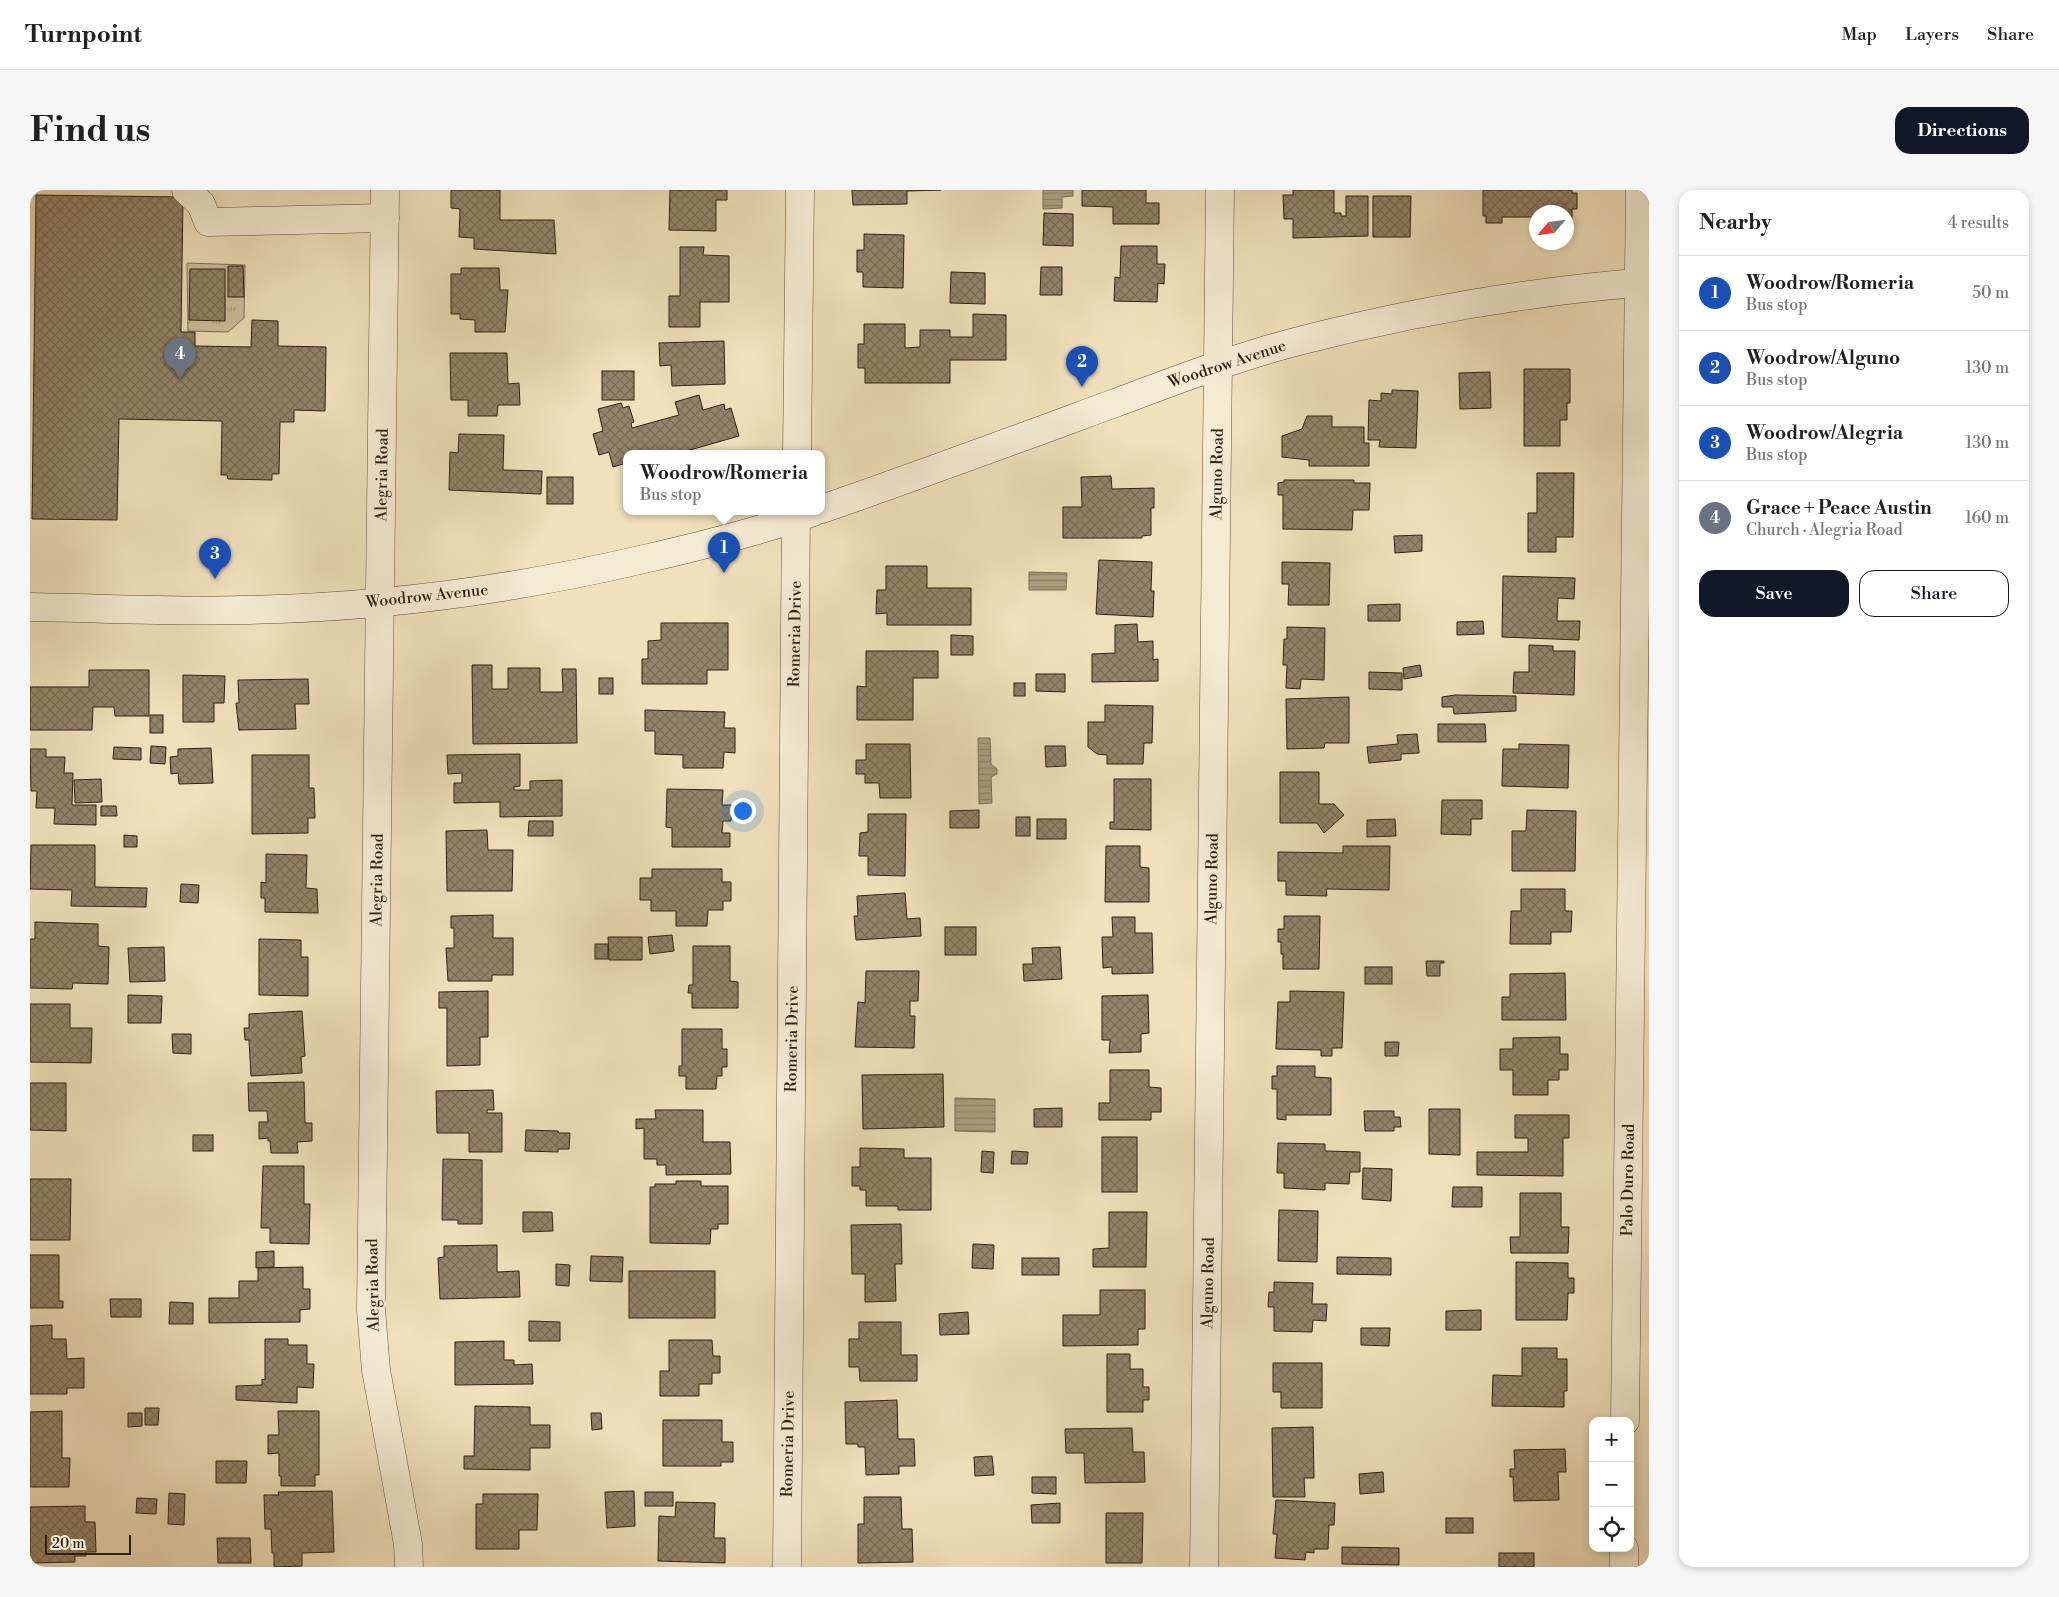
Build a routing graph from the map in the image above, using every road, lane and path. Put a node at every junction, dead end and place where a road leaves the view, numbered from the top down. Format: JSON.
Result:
{"nodes":[{"id":1,"x":186,"y":190,"type":"edge"},
{"id":2,"x":385,"y":190,"type":"edge"},
{"id":3,"x":800,"y":190,"type":"edge"},
{"id":4,"x":1220,"y":190,"type":"edge"},
{"id":5,"x":1640,"y":190,"type":"edge"},
{"id":6,"x":385,"y":218,"type":"junction"},
{"id":7,"x":1644,"y":283,"type":"edge"},
{"id":8,"x":1218,"y":365,"type":"junction"},
{"id":9,"x":797,"y":450,"type":"edge"},
{"id":10,"x":825,"y":507,"type":"edge"},
{"id":11,"x":800,"y":515,"type":"edge"},
{"id":12,"x":807,"y":515,"type":"edge"},
{"id":13,"x":380,"y":603,"type":"junction"},
{"id":14,"x":30,"y":607,"type":"edge"},
{"id":15,"x":1626,"y":1417,"type":"edge"},
{"id":16,"x":1624,"y":1552,"type":"edge"},
{"id":17,"x":409,"y":1567,"type":"edge"},
{"id":18,"x":787,"y":1567,"type":"edge"},
{"id":19,"x":1204,"y":1567,"type":"edge"},
{"id":20,"x":1624,"y":1567,"type":"edge"}],
"edges":[{"from":1,"to":6,"type":"street"},
{"from":2,"to":6,"type":"street","name":"Alegria Road"},
{"from":3,"to":9,"type":"street"},
{"from":4,"to":8,"type":"street","name":"Alguno Road"},
{"from":5,"to":7,"type":"street","name":"Palo Duro Road"},
{"from":6,"to":13,"type":"street","name":"Alegria Road"},
{"from":7,"to":8,"type":"street","name":"Woodrow Avenue"},
{"from":7,"to":15,"type":"street","name":"Palo Duro Road"},
{"from":8,"to":10,"type":"street","name":"Woodrow Avenue"},
{"from":8,"to":19,"type":"street","name":"Alguno Road"},
{"from":11,"to":13,"type":"street","name":"Woodrow Avenue"},
{"from":12,"to":18,"type":"street","name":"Romeria Drive"},
{"from":13,"to":14,"type":"street","name":"Woodrow Avenue"},
{"from":13,"to":17,"type":"street","name":"Alegria Road"},
{"from":16,"to":20,"type":"street"}]}
